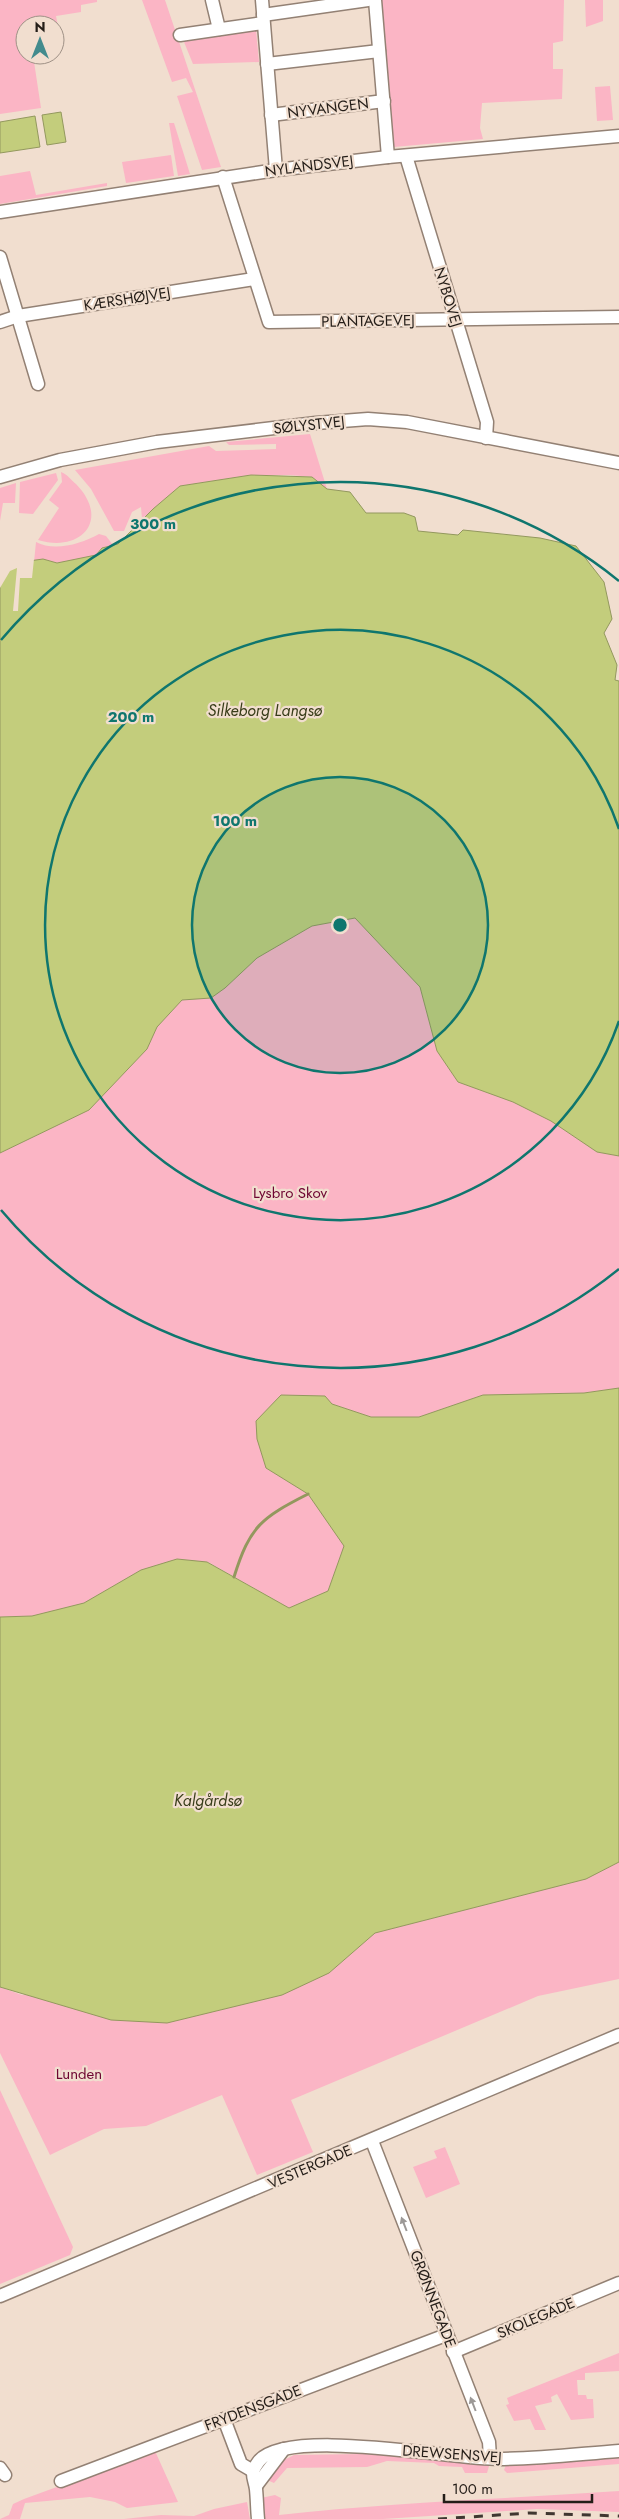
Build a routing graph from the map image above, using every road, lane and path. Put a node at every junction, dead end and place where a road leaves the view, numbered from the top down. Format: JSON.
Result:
{"nodes":[{"id":1,"x":212,"y":0,"type":"edge"},
{"id":2,"x":262,"y":0,"type":"edge"},
{"id":3,"x":368,"y":0,"type":"edge"},
{"id":4,"x":375,"y":0,"type":"edge"},
{"id":5,"x":263,"y":19,"type":"junction"},
{"id":6,"x":219,"y":29,"type":"junction"},
{"id":7,"x":180,"y":35,"type":"dead end"},
{"id":8,"x":379,"y":51,"type":"junction"},
{"id":9,"x":267,"y":64,"type":"junction"},
{"id":10,"x":384,"y":101,"type":"junction"},
{"id":11,"x":271,"y":115,"type":"junction"},
{"id":12,"x":619,"y":136,"type":"edge"},
{"id":13,"x":406,"y":156,"type":"junction"},
{"id":14,"x":388,"y":157,"type":"junction"},
{"id":15,"x":276,"y":170,"type":"junction"},
{"id":16,"x":222,"y":177,"type":"junction"},
{"id":17,"x":0,"y":212,"type":"edge"},
{"id":18,"x":0,"y":256,"type":"edge"},
{"id":19,"x":254,"y":279,"type":"junction"},
{"id":20,"x":18,"y":316,"type":"junction"},
{"id":21,"x":619,"y":317,"type":"edge"},
{"id":22,"x":454,"y":320,"type":"junction"},
{"id":23,"x":0,"y":322,"type":"edge"},
{"id":24,"x":38,"y":384,"type":"dead end"},
{"id":25,"x":486,"y":438,"type":"junction"},
{"id":26,"x":619,"y":463,"type":"edge"},
{"id":27,"x":0,"y":477,"type":"edge"},
{"id":28,"x":619,"y":2035,"type":"edge"},
{"id":29,"x":372,"y":2141,"type":"junction"},
{"id":30,"x":619,"y":2283,"type":"edge"},
{"id":31,"x":0,"y":2296,"type":"edge"},
{"id":32,"x":446,"y":2335,"type":"junction"},
{"id":33,"x":453,"y":2352,"type":"junction"},
{"id":34,"x":224,"y":2419,"type":"junction"},
{"id":35,"x":284,"y":2449,"type":"junction"},
{"id":36,"x":619,"y":2450,"type":"edge"},
{"id":37,"x":490,"y":2458,"type":"junction"},
{"id":38,"x":253,"y":2471,"type":"junction"},
{"id":39,"x":61,"y":2481,"type":"dead end"},
{"id":40,"x":256,"y":2486,"type":"junction"},
{"id":41,"x":258,"y":2519,"type":"edge"}],
"edges":[{"from":1,"to":6,"type":"street"},
{"from":2,"to":5,"type":"street","name":"NYVANGEN"},
{"from":3,"to":5,"type":"street"},
{"from":4,"to":8,"type":"street","name":"NYVANGEN"},
{"from":5,"to":6,"type":"street"},
{"from":5,"to":9,"type":"street","name":"NYVANGEN"},
{"from":6,"to":7,"type":"street"},
{"from":8,"to":9,"type":"street"},
{"from":8,"to":10,"type":"street","name":"NYVANGEN"},
{"from":9,"to":11,"type":"street","name":"NYVANGEN"},
{"from":10,"to":11,"type":"street","name":"NYVANGEN"},
{"from":10,"to":14,"type":"street","name":"NYVANGEN"},
{"from":11,"to":15,"type":"street","name":"NYVANGEN"},
{"from":12,"to":13,"type":"street","name":"NYLANDSVEJ"},
{"from":13,"to":14,"type":"street","name":"NYLANDSVEJ"},
{"from":13,"to":22,"type":"street","name":"NYBOVEJ"},
{"from":14,"to":15,"type":"street","name":"NYLANDSVEJ"},
{"from":15,"to":16,"type":"street","name":"NYLANDSVEJ"},
{"from":16,"to":17,"type":"street","name":"NYLANDSVEJ"},
{"from":16,"to":19,"type":"street","name":"PLANTAGEVEJ"},
{"from":18,"to":20,"type":"street"},
{"from":19,"to":20,"type":"street","name":"KÆRSHØJVEJ"},
{"from":19,"to":22,"type":"street","name":"PLANTAGEVEJ"},
{"from":20,"to":23,"type":"street","name":"KÆRSHØJVEJ"},
{"from":20,"to":24,"type":"street"},
{"from":21,"to":22,"type":"street","name":"PLANTAGEVEJ"},
{"from":22,"to":25,"type":"street","name":"NYBOVEJ"},
{"from":25,"to":26,"type":"street","name":"SØLYSTVEJ"},
{"from":25,"to":27,"type":"street","name":"SØLYSTVEJ"},
{"from":28,"to":29,"type":"street","name":"VESTERGADE"},
{"from":29,"to":31,"type":"street","name":"VESTERGADE"},
{"from":32,"to":29,"type":"street","name":"GRØNNEGADE","one_way":true},
{"from":30,"to":33,"type":"street","name":"SKOLEGADE"},
{"from":32,"to":33,"type":"street","name":"GRØNNEGADE"},
{"from":32,"to":34,"type":"street","name":"FRYDENSGADE"},
{"from":37,"to":33,"type":"street","name":"GRØNNEGADE","one_way":true},
{"from":34,"to":38,"type":"street"},
{"from":34,"to":39,"type":"street","name":"FRYDENSGADE"},
{"from":35,"to":37,"type":"street","name":"DREWSENSVEJ"},
{"from":35,"to":38,"type":"street","name":"DREWSENSVEJ"},
{"from":35,"to":40,"type":"street"},
{"from":36,"to":37,"type":"street","name":"DREWSENSVEJ"},
{"from":38,"to":40,"type":"street"},
{"from":40,"to":41,"type":"street"}]}
